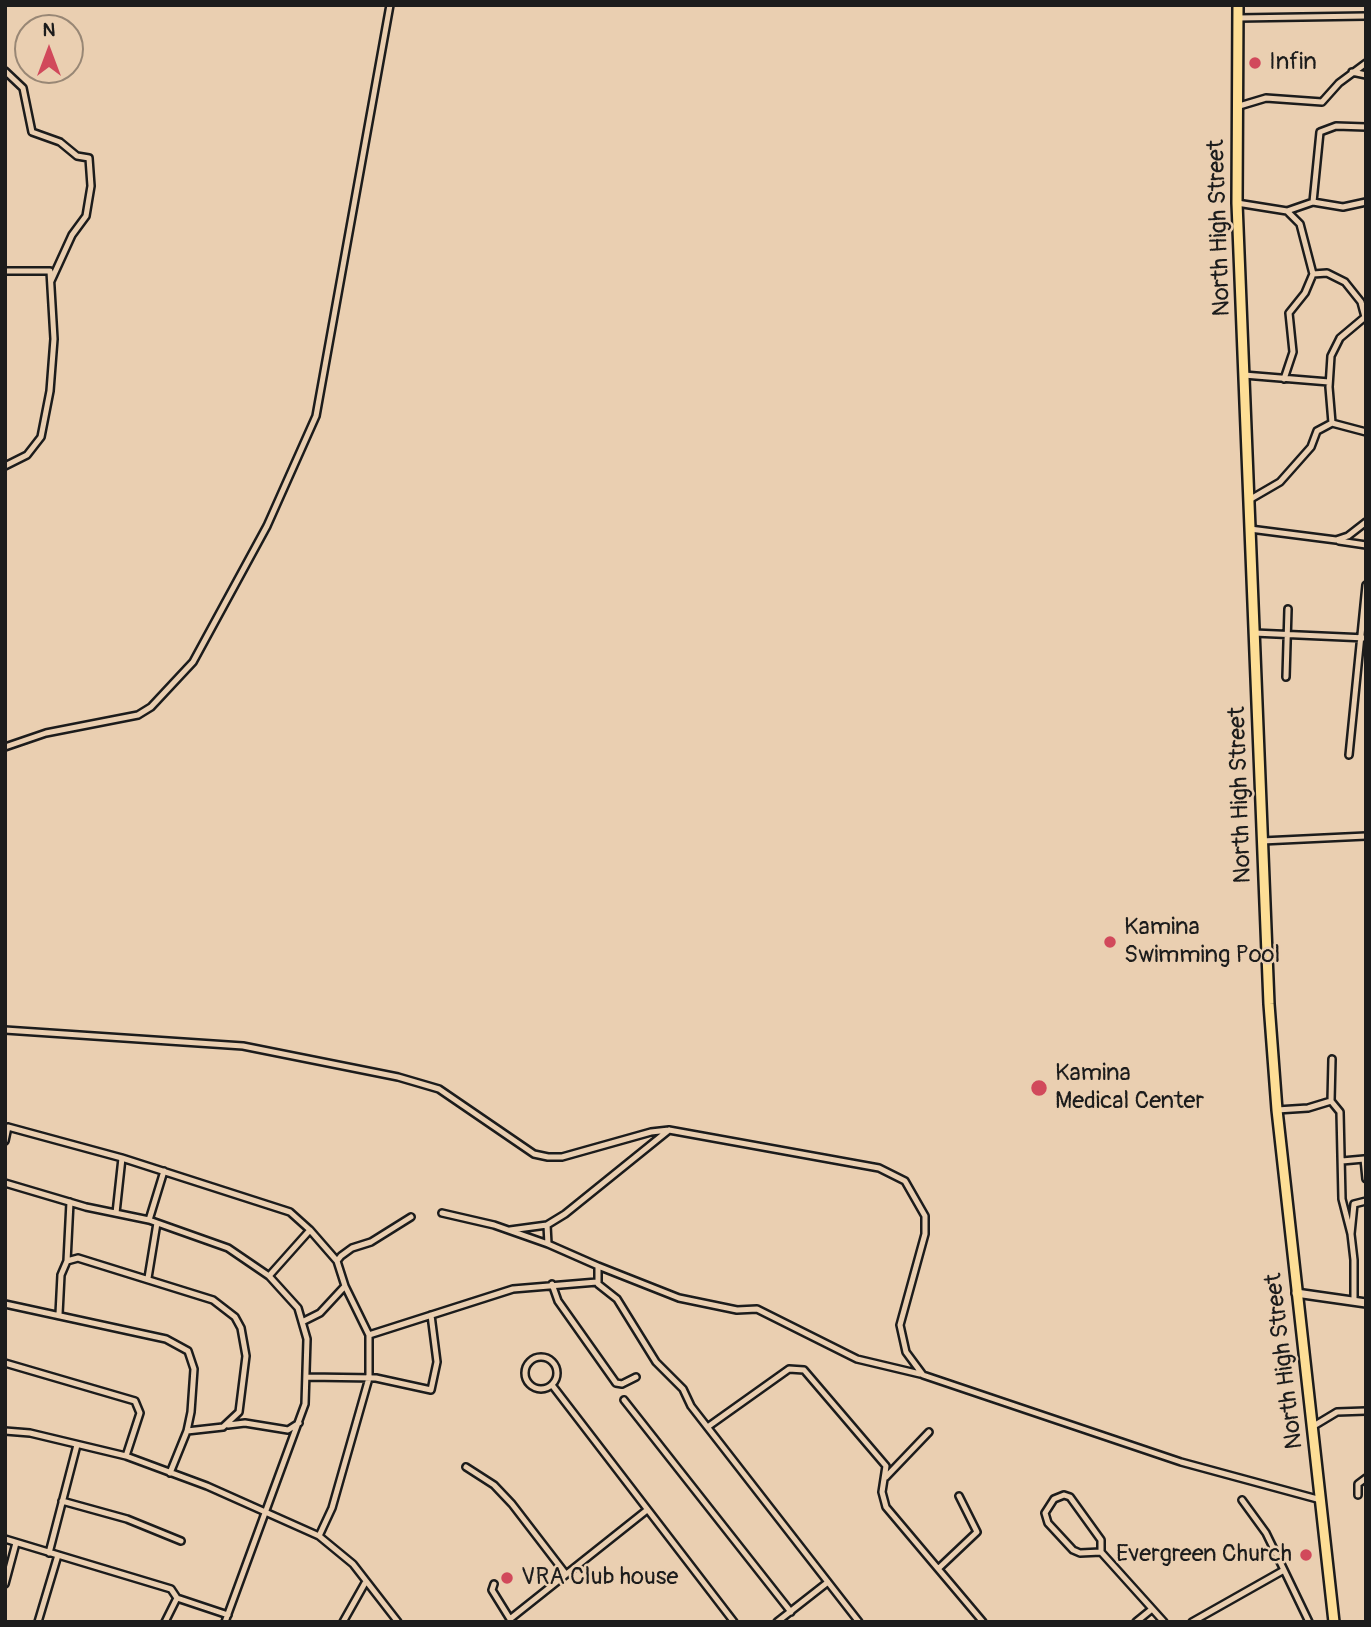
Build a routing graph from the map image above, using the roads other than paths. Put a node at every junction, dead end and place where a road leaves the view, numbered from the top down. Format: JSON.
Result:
{"nodes":[{"id":1,"x":390,"y":5,"type":"edge"},
{"id":2,"x":1238,"y":5,"type":"edge"},
{"id":3,"x":1366,"y":16,"type":"edge"},
{"id":4,"x":1238,"y":18,"type":"junction"},
{"id":5,"x":1366,"y":64,"type":"edge"},
{"id":6,"x":5,"y":71,"type":"edge"},
{"id":7,"x":1352,"y":72,"type":"junction"},
{"id":8,"x":1366,"y":75,"type":"edge"},
{"id":9,"x":1236,"y":107,"type":"junction"},
{"id":10,"x":1366,"y":127,"type":"edge"},
{"id":11,"x":1313,"y":202,"type":"junction"},
{"id":12,"x":1366,"y":202,"type":"edge"},
{"id":13,"x":1237,"y":203,"type":"junction"},
{"id":14,"x":1287,"y":211,"type":"junction"},
{"id":15,"x":5,"y":271,"type":"edge"},
{"id":16,"x":1313,"y":274,"type":"junction"},
{"id":17,"x":51,"y":281,"type":"junction"},
{"id":18,"x":1365,"y":318,"type":"edge"},
{"id":19,"x":1244,"y":375,"type":"junction"},
{"id":20,"x":1284,"y":379,"type":"junction"},
{"id":21,"x":1329,"y":382,"type":"junction"},
{"id":22,"x":1332,"y":423,"type":"junction"},
{"id":23,"x":1366,"y":432,"type":"edge"},
{"id":24,"x":5,"y":466,"type":"edge"},
{"id":25,"x":1249,"y":500,"type":"junction"},
{"id":26,"x":1366,"y":522,"type":"edge"},
{"id":27,"x":1250,"y":529,"type":"junction"},
{"id":28,"x":1336,"y":540,"type":"junction"},
{"id":29,"x":1366,"y":545,"type":"edge"},
{"id":30,"x":1366,"y":585,"type":"edge"},
{"id":31,"x":1288,"y":609,"type":"dead end"},
{"id":32,"x":1254,"y":633,"type":"junction"},
{"id":33,"x":1287,"y":633,"type":"junction"},
{"id":34,"x":1362,"y":637,"type":"edge"},
{"id":35,"x":1286,"y":677,"type":"dead end"},
{"id":36,"x":5,"y":747,"type":"edge"},
{"id":37,"x":1349,"y":755,"type":"dead end"},
{"id":38,"x":1366,"y":836,"type":"edge"},
{"id":39,"x":1262,"y":841,"type":"junction"},
{"id":40,"x":5,"y":1030,"type":"edge"},
{"id":41,"x":1332,"y":1059,"type":"dead end"},
{"id":42,"x":1331,"y":1101,"type":"junction"},
{"id":43,"x":1277,"y":1110,"type":"junction"},
{"id":44,"x":7,"y":1127,"type":"edge"},
{"id":45,"x":669,"y":1130,"type":"junction"},
{"id":46,"x":5,"y":1141,"type":"edge"},
{"id":47,"x":122,"y":1158,"type":"junction"},
{"id":48,"x":1365,"y":1158,"type":"edge"},
{"id":49,"x":1342,"y":1161,"type":"junction"},
{"id":50,"x":164,"y":1171,"type":"junction"},
{"id":51,"x":1366,"y":1179,"type":"edge"},
{"id":52,"x":5,"y":1183,"type":"edge"},
{"id":53,"x":1366,"y":1201,"type":"edge"},
{"id":54,"x":70,"y":1202,"type":"junction"},
{"id":55,"x":116,"y":1213,"type":"junction"},
{"id":56,"x":442,"y":1213,"type":"dead end"},
{"id":57,"x":411,"y":1217,"type":"dead end"},
{"id":58,"x":149,"y":1220,"type":"junction"},
{"id":59,"x":157,"y":1223,"type":"junction"},
{"id":60,"x":547,"y":1225,"type":"junction"},
{"id":61,"x":310,"y":1230,"type":"junction"},
{"id":62,"x":510,"y":1230,"type":"junction"},
{"id":63,"x":1351,"y":1234,"type":"junction"},
{"id":64,"x":548,"y":1244,"type":"junction"},
{"id":65,"x":67,"y":1261,"type":"junction"},
{"id":66,"x":337,"y":1261,"type":"junction"},
{"id":67,"x":598,"y":1266,"type":"junction"},
{"id":68,"x":269,"y":1276,"type":"junction"},
{"id":69,"x":148,"y":1278,"type":"junction"},
{"id":70,"x":597,"y":1282,"type":"junction"},
{"id":71,"x":552,"y":1284,"type":"junction"},
{"id":72,"x":345,"y":1286,"type":"junction"},
{"id":73,"x":1296,"y":1293,"type":"junction"},
{"id":74,"x":1354,"y":1300,"type":"junction"},
{"id":75,"x":1366,"y":1303,"type":"edge"},
{"id":76,"x":5,"y":1304,"type":"edge"},
{"id":77,"x":59,"y":1314,"type":"junction"},
{"id":78,"x":431,"y":1315,"type":"junction"},
{"id":79,"x":304,"y":1321,"type":"junction"},
{"id":80,"x":369,"y":1335,"type":"junction"},
{"id":81,"x":5,"y":1363,"type":"edge"},
{"id":82,"x":923,"y":1375,"type":"junction"},
{"id":83,"x":307,"y":1377,"type":"junction"},
{"id":84,"x":636,"y":1377,"type":"dead end"},
{"id":85,"x":369,"y":1378,"type":"junction"},
{"id":86,"x":552,"y":1385,"type":"junction"},
{"id":87,"x":624,"y":1400,"type":"dead end"},
{"id":88,"x":1366,"y":1411,"type":"edge"},
{"id":89,"x":299,"y":1423,"type":"junction"},
{"id":90,"x":228,"y":1426,"type":"junction"},
{"id":91,"x":709,"y":1426,"type":"junction"},
{"id":92,"x":1312,"y":1427,"type":"junction"},
{"id":93,"x":5,"y":1431,"type":"edge"},
{"id":94,"x":187,"y":1431,"type":"junction"},
{"id":95,"x":929,"y":1432,"type":"dead end"},
{"id":96,"x":77,"y":1445,"type":"junction"},
{"id":97,"x":126,"y":1456,"type":"junction"},
{"id":98,"x":466,"y":1467,"type":"dead end"},
{"id":99,"x":170,"y":1473,"type":"junction"},
{"id":100,"x":886,"y":1477,"type":"junction"},
{"id":101,"x":1366,"y":1478,"type":"edge"},
{"id":102,"x":1359,"y":1495,"type":"dead end"},
{"id":103,"x":959,"y":1496,"type":"dead end"},
{"id":104,"x":1242,"y":1500,"type":"dead end"},
{"id":105,"x":1321,"y":1500,"type":"junction"},
{"id":106,"x":62,"y":1501,"type":"junction"},
{"id":107,"x":647,"y":1510,"type":"junction"},
{"id":108,"x":264,"y":1514,"type":"junction"},
{"id":109,"x":319,"y":1536,"type":"junction"},
{"id":110,"x":5,"y":1539,"type":"edge"},
{"id":111,"x":181,"y":1541,"type":"dead end"},
{"id":112,"x":16,"y":1543,"type":"junction"},
{"id":113,"x":1101,"y":1552,"type":"junction"},
{"id":114,"x":48,"y":1553,"type":"junction"},
{"id":115,"x":58,"y":1555,"type":"junction"},
{"id":116,"x":939,"y":1568,"type":"junction"},
{"id":117,"x":1284,"y":1570,"type":"junction"},
{"id":118,"x":565,"y":1573,"type":"junction"},
{"id":119,"x":828,"y":1582,"type":"junction"},
{"id":120,"x":365,"y":1583,"type":"junction"},
{"id":121,"x":5,"y":1584,"type":"edge"},
{"id":122,"x":494,"y":1584,"type":"dead end"},
{"id":123,"x":177,"y":1598,"type":"junction"},
{"id":124,"x":1152,"y":1609,"type":"junction"},
{"id":125,"x":791,"y":1612,"type":"junction"},
{"id":126,"x":226,"y":1618,"type":"edge"},
{"id":127,"x":38,"y":1622,"type":"edge"},
{"id":128,"x":165,"y":1622,"type":"edge"},
{"id":129,"x":342,"y":1622,"type":"edge"},
{"id":130,"x":398,"y":1622,"type":"edge"},
{"id":131,"x":734,"y":1622,"type":"edge"},
{"id":132,"x":777,"y":1622,"type":"edge"},
{"id":133,"x":859,"y":1622,"type":"edge"},
{"id":134,"x":983,"y":1622,"type":"edge"},
{"id":135,"x":1136,"y":1622,"type":"edge"},
{"id":136,"x":1164,"y":1622,"type":"edge"},
{"id":137,"x":1192,"y":1622,"type":"edge"},
{"id":138,"x":1309,"y":1622,"type":"edge"},
{"id":139,"x":1334,"y":1622,"type":"edge"}],
"edges":[{"from":1,"to":36,"type":"street"},
{"from":2,"to":4,"type":"highway","name":"North High Street"},
{"from":3,"to":4,"type":"street"},
{"from":4,"to":9,"type":"highway","name":"North High Street"},
{"from":5,"to":7,"type":"street"},
{"from":6,"to":17,"type":"street"},
{"from":7,"to":8,"type":"street"},
{"from":7,"to":9,"type":"street"},
{"from":9,"to":13,"type":"highway","name":"North High Street"},
{"from":10,"to":11,"type":"street"},
{"from":11,"to":12,"type":"street"},
{"from":11,"to":14,"type":"street"},
{"from":13,"to":14,"type":"street"},
{"from":13,"to":19,"type":"highway","name":"North High Street"},
{"from":14,"to":16,"type":"street"},
{"from":15,"to":17,"type":"street"},
{"from":16,"to":18,"type":"street"},
{"from":16,"to":20,"type":"street"},
{"from":17,"to":24,"type":"street"},
{"from":18,"to":21,"type":"street"},
{"from":19,"to":20,"type":"street"},
{"from":19,"to":25,"type":"highway","name":"North High Street"},
{"from":20,"to":21,"type":"street"},
{"from":21,"to":22,"type":"street"},
{"from":22,"to":23,"type":"street"},
{"from":22,"to":25,"type":"street"},
{"from":25,"to":27,"type":"highway","name":"North High Street"},
{"from":26,"to":28,"type":"street"},
{"from":27,"to":28,"type":"street"},
{"from":27,"to":32,"type":"highway","name":"North High Street"},
{"from":28,"to":29,"type":"street"},
{"from":30,"to":34,"type":"street"},
{"from":31,"to":33,"type":"street"},
{"from":32,"to":33,"type":"street"},
{"from":32,"to":39,"type":"highway","name":"North High Street"},
{"from":33,"to":34,"type":"street"},
{"from":33,"to":35,"type":"street"},
{"from":34,"to":37,"type":"street"},
{"from":38,"to":39,"type":"street"},
{"from":39,"to":43,"type":"highway","name":"North High Street"},
{"from":40,"to":45,"type":"street"},
{"from":41,"to":42,"type":"street"},
{"from":42,"to":43,"type":"street"},
{"from":42,"to":49,"type":"street"},
{"from":43,"to":73,"type":"highway","name":"North High Street"},
{"from":44,"to":46,"type":"street"},
{"from":44,"to":47,"type":"street"},
{"from":45,"to":60,"type":"street"},
{"from":45,"to":82,"type":"street"},
{"from":47,"to":50,"type":"street"},
{"from":47,"to":55,"type":"street"},
{"from":48,"to":49,"type":"street"},
{"from":48,"to":51,"type":"street"},
{"from":49,"to":63,"type":"street"},
{"from":50,"to":58,"type":"street"},
{"from":50,"to":61,"type":"street"},
{"from":52,"to":54,"type":"street"},
{"from":53,"to":63,"type":"street"},
{"from":54,"to":55,"type":"street"},
{"from":54,"to":65,"type":"street"},
{"from":55,"to":58,"type":"street"},
{"from":56,"to":62,"type":"street"},
{"from":57,"to":66,"type":"street"},
{"from":58,"to":59,"type":"street"},
{"from":59,"to":68,"type":"street"},
{"from":59,"to":69,"type":"street"},
{"from":60,"to":62,"type":"street"},
{"from":60,"to":64,"type":"street"},
{"from":61,"to":66,"type":"street"},
{"from":61,"to":68,"type":"street"},
{"from":62,"to":64,"type":"street"},
{"from":63,"to":74,"type":"street"},
{"from":64,"to":67,"type":"street"},
{"from":65,"to":69,"type":"street"},
{"from":65,"to":77,"type":"street"},
{"from":66,"to":72,"type":"street"},
{"from":67,"to":70,"type":"street"},
{"from":67,"to":82,"type":"street"},
{"from":68,"to":79,"type":"street"},
{"from":69,"to":90,"type":"street"},
{"from":70,"to":71,"type":"street"},
{"from":70,"to":91,"type":"street"},
{"from":71,"to":78,"type":"street"},
{"from":71,"to":84,"type":"street"},
{"from":72,"to":79,"type":"street"},
{"from":72,"to":80,"type":"street"},
{"from":73,"to":74,"type":"main road"},
{"from":73,"to":92,"type":"highway","name":"North High Street"},
{"from":74,"to":75,"type":"main road"},
{"from":76,"to":77,"type":"street"},
{"from":77,"to":94,"type":"street"},
{"from":78,"to":80,"type":"street"},
{"from":78,"to":85,"type":"street"},
{"from":79,"to":83,"type":"street"},
{"from":80,"to":85,"type":"street"},
{"from":81,"to":97,"type":"street"},
{"from":82,"to":105,"type":"street"},
{"from":83,"to":85,"type":"street"},
{"from":83,"to":89,"type":"street"},
{"from":85,"to":109,"type":"street"},
{"from":86,"to":86,"type":"street"},
{"from":86,"to":107,"type":"street"},
{"from":87,"to":125,"type":"street"},
{"from":88,"to":92,"type":"street"},
{"from":89,"to":90,"type":"street"},
{"from":89,"to":108,"type":"street"},
{"from":90,"to":94,"type":"street"},
{"from":91,"to":100,"type":"street"},
{"from":91,"to":119,"type":"street"},
{"from":92,"to":105,"type":"highway","name":"North High Street"},
{"from":93,"to":96,"type":"street"},
{"from":94,"to":99,"type":"street"},
{"from":95,"to":100,"type":"street"},
{"from":96,"to":97,"type":"street"},
{"from":96,"to":106,"type":"street"},
{"from":97,"to":99,"type":"street"},
{"from":98,"to":118,"type":"street"},
{"from":99,"to":108,"type":"street"},
{"from":100,"to":116,"type":"street"},
{"from":101,"to":102,"type":"street"},
{"from":103,"to":116,"type":"street"},
{"from":104,"to":117,"type":"street"},
{"from":105,"to":139,"type":"highway","name":"North High Street"},
{"from":106,"to":111,"type":"street"},
{"from":106,"to":114,"type":"street"},
{"from":107,"to":118,"type":"street"},
{"from":107,"to":131,"type":"street"},
{"from":108,"to":109,"type":"street"},
{"from":108,"to":126,"type":"street"},
{"from":109,"to":120,"type":"street"},
{"from":110,"to":112,"type":"street"},
{"from":112,"to":114,"type":"street"},
{"from":112,"to":121,"type":"street"},
{"from":113,"to":113,"type":"street"},
{"from":113,"to":124,"type":"street"},
{"from":114,"to":115,"type":"street"},
{"from":115,"to":123,"type":"street"},
{"from":115,"to":127,"type":"street"},
{"from":116,"to":134,"type":"street"},
{"from":117,"to":137,"type":"street"},
{"from":117,"to":138,"type":"street"},
{"from":118,"to":122,"type":"street"},
{"from":119,"to":125,"type":"street"},
{"from":119,"to":133,"type":"street"},
{"from":120,"to":129,"type":"street"},
{"from":120,"to":130,"type":"street"},
{"from":123,"to":126,"type":"street"},
{"from":123,"to":128,"type":"street"},
{"from":124,"to":135,"type":"street"},
{"from":124,"to":136,"type":"street"},
{"from":125,"to":132,"type":"street"}]}
